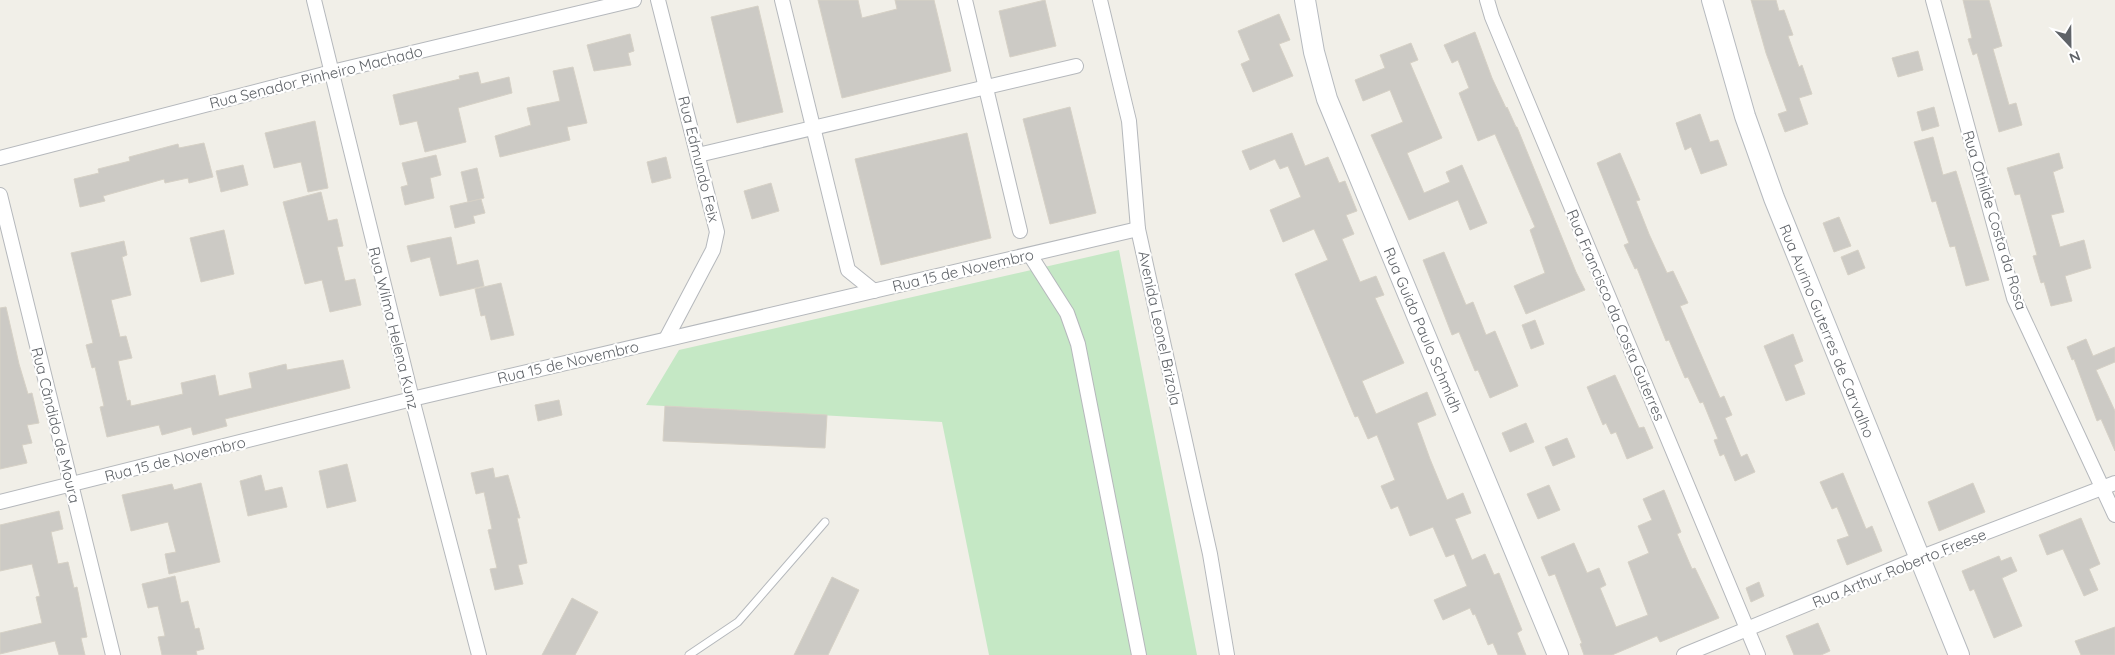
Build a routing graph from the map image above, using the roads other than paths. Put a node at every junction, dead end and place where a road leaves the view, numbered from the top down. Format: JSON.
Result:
{"nodes":[{"id":1,"x":314,"y":0,"type":"edge"},
{"id":2,"x":634,"y":0,"type":"edge"},
{"id":3,"x":658,"y":0,"type":"edge"},
{"id":4,"x":782,"y":0,"type":"edge"},
{"id":5,"x":966,"y":0,"type":"edge"},
{"id":6,"x":1100,"y":0,"type":"edge"},
{"id":7,"x":1305,"y":0,"type":"edge"},
{"id":8,"x":1487,"y":0,"type":"edge"},
{"id":9,"x":1712,"y":0,"type":"edge"},
{"id":10,"x":1933,"y":0,"type":"edge"},
{"id":11,"x":1076,"y":66,"type":"dead end"},
{"id":12,"x":332,"y":72,"type":"junction"},
{"id":13,"x":986,"y":87,"type":"junction"},
{"id":14,"x":813,"y":127,"type":"junction"},
{"id":15,"x":698,"y":154,"type":"junction"},
{"id":16,"x":0,"y":158,"type":"edge"},
{"id":17,"x":0,"y":195,"type":"edge"},
{"id":18,"x":1138,"y":230,"type":"junction"},
{"id":19,"x":1020,"y":231,"type":"dead end"},
{"id":20,"x":1030,"y":255,"type":"junction"},
{"id":21,"x":874,"y":291,"type":"junction"},
{"id":22,"x":666,"y":339,"type":"junction"},
{"id":23,"x":412,"y":399,"type":"junction"},
{"id":24,"x":2109,"y":485,"type":"edge"},
{"id":25,"x":70,"y":486,"type":"junction"},
{"id":26,"x":0,"y":502,"type":"edge"},
{"id":27,"x":2115,"y":514,"type":"edge"},
{"id":28,"x":825,"y":522,"type":"dead end"},
{"id":29,"x":1919,"y":558,"type":"junction"},
{"id":30,"x":1747,"y":629,"type":"junction"},
{"id":31,"x":113,"y":655,"type":"edge"},
{"id":32,"x":479,"y":655,"type":"edge"},
{"id":33,"x":689,"y":655,"type":"edge"},
{"id":34,"x":1139,"y":655,"type":"edge"},
{"id":35,"x":1227,"y":655,"type":"edge"},
{"id":36,"x":1558,"y":655,"type":"edge"},
{"id":37,"x":1684,"y":655,"type":"edge"},
{"id":38,"x":1758,"y":655,"type":"edge"},
{"id":39,"x":1959,"y":655,"type":"edge"}],
"edges":[{"from":1,"to":12,"type":"street","name":"Rua Wilma Helena Kunz"},
{"from":2,"to":12,"type":"street","name":"Rua Senador Pinheiro Machado"},
{"from":3,"to":15,"type":"street","name":"Rua Edmundo Feix"},
{"from":4,"to":14,"type":"street"},
{"from":5,"to":13,"type":"street"},
{"from":6,"to":18,"type":"street","name":"Avenida Leonel Brizola"},
{"from":7,"to":36,"type":"street","name":"Rua Guido Paulo Schmidh"},
{"from":8,"to":30,"type":"street","name":"Rua Francisco da Costa Guterres"},
{"from":9,"to":29,"type":"street","name":"Rua Aurino Guterres de Carvalho"},
{"from":10,"to":24,"type":"street","name":"Rua Othilde Costa da Rosa"},
{"from":11,"to":13,"type":"street"},
{"from":12,"to":16,"type":"street","name":"Rua Senador Pinheiro Machado"},
{"from":12,"to":23,"type":"street","name":"Rua Wilma Helena Kunz"},
{"from":13,"to":14,"type":"street"},
{"from":13,"to":19,"type":"street"},
{"from":14,"to":15,"type":"street"},
{"from":14,"to":21,"type":"street"},
{"from":15,"to":22,"type":"street","name":"Rua Edmundo Feix"},
{"from":17,"to":25,"type":"street","name":"Rua Cândido de Moura"},
{"from":18,"to":20,"type":"street","name":"Rua 15 de Novembro"},
{"from":18,"to":35,"type":"street","name":"Avenida Leonel Brizola"},
{"from":20,"to":21,"type":"street","name":"Rua 15 de Novembro"},
{"from":20,"to":34,"type":"street"},
{"from":21,"to":22,"type":"street","name":"Rua 15 de Novembro"},
{"from":22,"to":23,"type":"street","name":"Rua 15 de Novembro"},
{"from":23,"to":25,"type":"street","name":"Rua 15 de Novembro"},
{"from":23,"to":32,"type":"street","name":"Rua Wilma Helena Kunz"},
{"from":24,"to":27,"type":"street","name":"Rua Othilde Costa da Rosa"},
{"from":24,"to":29,"type":"street","name":"Rua Arthur Roberto Freese"},
{"from":25,"to":26,"type":"street","name":"Rua 15 de Novembro"},
{"from":25,"to":31,"type":"street","name":"Rua Cândido de Moura"},
{"from":28,"to":33,"type":"lane"},
{"from":29,"to":30,"type":"street","name":"Rua Arthur Roberto Freese"},
{"from":29,"to":39,"type":"street","name":"Rua Aurino Guterres de Carvalho"},
{"from":30,"to":37,"type":"street","name":"Rua Arthur Roberto Freese"},
{"from":30,"to":38,"type":"street","name":"Rua Francisco da Costa Guterres"}]}
